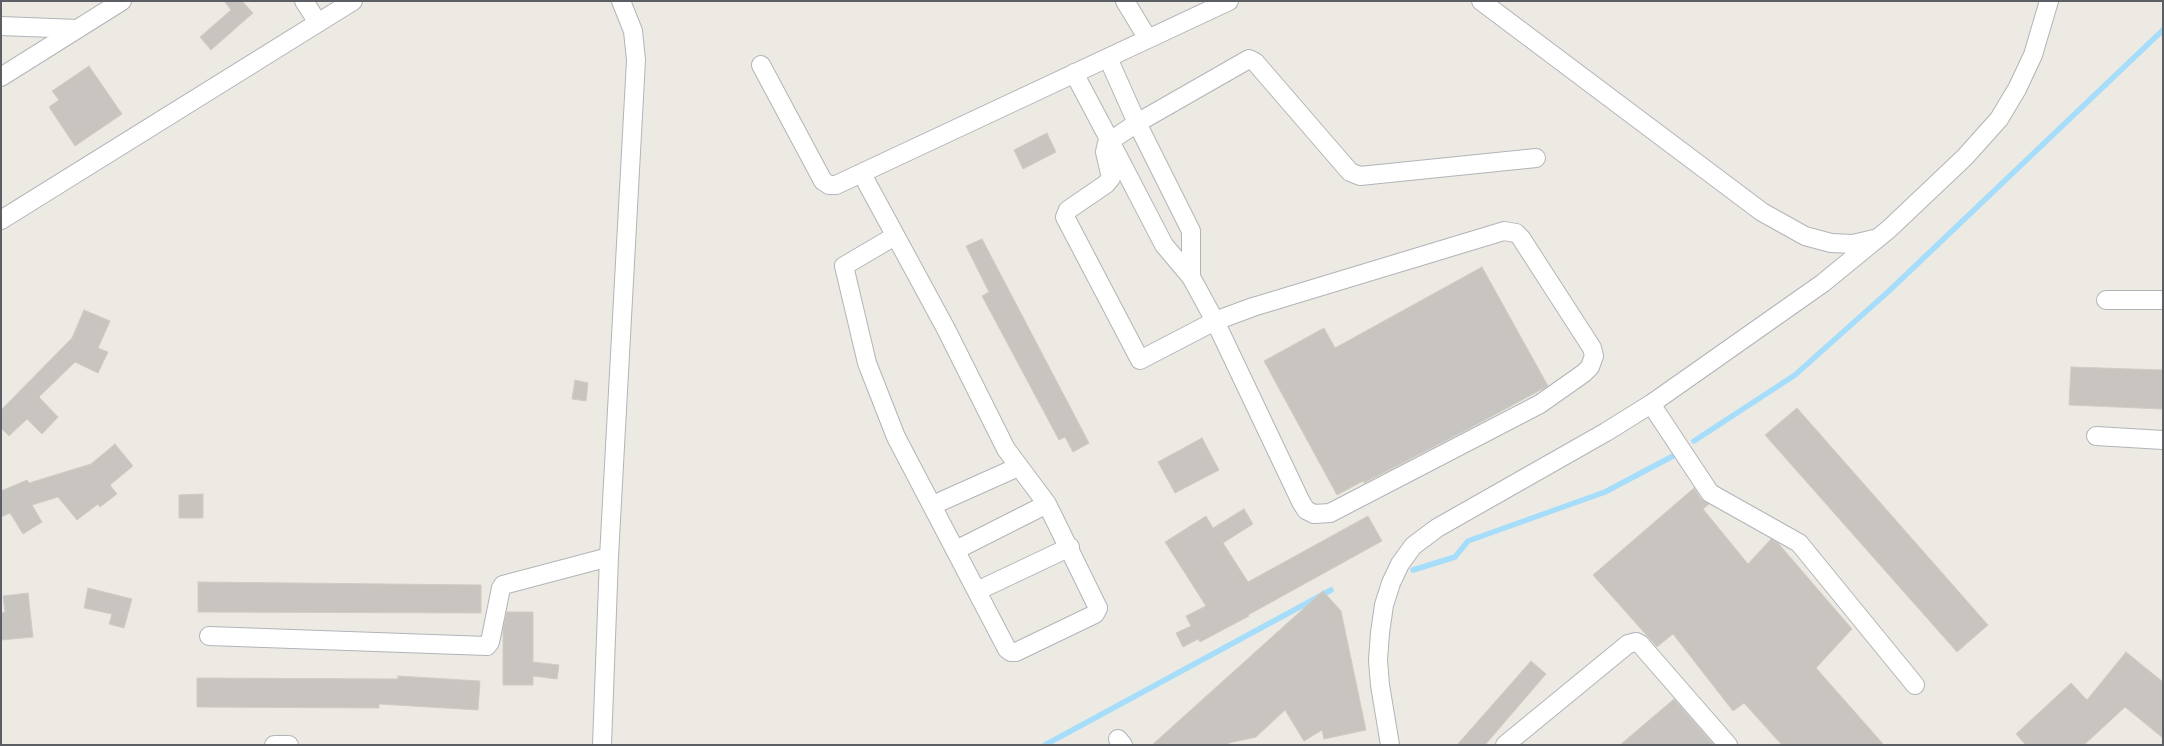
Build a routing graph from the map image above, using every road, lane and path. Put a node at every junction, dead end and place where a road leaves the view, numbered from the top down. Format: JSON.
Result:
{"nodes":[{"id":1,"x":122,"y":1,"type":"edge"},
{"id":2,"x":304,"y":1,"type":"edge"},
{"id":3,"x":353,"y":1,"type":"edge"},
{"id":4,"x":621,"y":1,"type":"edge"},
{"id":5,"x":1125,"y":1,"type":"edge"},
{"id":6,"x":1229,"y":1,"type":"edge"},
{"id":7,"x":2049,"y":1,"type":"edge"},
{"id":8,"x":1491,"y":3,"type":"edge"},
{"id":9,"x":318,"y":23,"type":"junction"},
{"id":10,"x":1,"y":26,"type":"edge"},
{"id":11,"x":78,"y":29,"type":"junction"},
{"id":12,"x":1148,"y":39,"type":"junction"},
{"id":13,"x":1108,"y":58,"type":"junction"},
{"id":14,"x":761,"y":65,"type":"dead end"},
{"id":15,"x":1074,"y":73,"type":"junction"},
{"id":16,"x":1,"y":77,"type":"edge"},
{"id":17,"x":1137,"y":123,"type":"junction"},
{"id":18,"x":1110,"y":141,"type":"junction"},
{"id":19,"x":1536,"y":158,"type":"dead end"},
{"id":20,"x":862,"y":174,"type":"junction"},
{"id":21,"x":1,"y":220,"type":"edge"},
{"id":22,"x":895,"y":236,"type":"junction"},
{"id":23,"x":1877,"y":238,"type":"junction"},
{"id":24,"x":1192,"y":277,"type":"junction"},
{"id":25,"x":2106,"y":300,"type":"dead end"},
{"id":26,"x":2163,"y":300,"type":"edge"},
{"id":27,"x":1215,"y":321,"type":"junction"},
{"id":28,"x":1651,"y":404,"type":"junction"},
{"id":29,"x":2096,"y":436,"type":"dead end"},
{"id":30,"x":2163,"y":440,"type":"edge"},
{"id":31,"x":1018,"y":467,"type":"junction"},
{"id":32,"x":1047,"y":504,"type":"junction"},
{"id":33,"x":933,"y":505,"type":"junction"},
{"id":34,"x":1070,"y":547,"type":"junction"},
{"id":35,"x":956,"y":550,"type":"junction"},
{"id":36,"x":609,"y":557,"type":"junction"},
{"id":37,"x":977,"y":591,"type":"junction"},
{"id":38,"x":209,"y":636,"type":"dead end"},
{"id":39,"x":1916,"y":685,"type":"dead end"},
{"id":40,"x":274,"y":745,"type":"edge"},
{"id":41,"x":290,"y":745,"type":"edge"},
{"id":42,"x":602,"y":745,"type":"edge"},
{"id":43,"x":1390,"y":745,"type":"edge"},
{"id":44,"x":1505,"y":745,"type":"edge"},
{"id":45,"x":1728,"y":745,"type":"edge"}],
"edges":[{"from":1,"to":11,"type":"street"},
{"from":2,"to":9,"type":"street"},
{"from":3,"to":9,"type":"street"},
{"from":4,"to":36,"type":"street"},
{"from":5,"to":12,"type":"street"},
{"from":6,"to":12,"type":"street"},
{"from":7,"to":23,"type":"street"},
{"from":8,"to":23,"type":"street"},
{"from":9,"to":21,"type":"street"},
{"from":10,"to":11,"type":"street"},
{"from":11,"to":16,"type":"street"},
{"from":12,"to":13,"type":"street"},
{"from":13,"to":15,"type":"street"},
{"from":13,"to":17,"type":"street"},
{"from":14,"to":20,"type":"street"},
{"from":15,"to":18,"type":"street"},
{"from":15,"to":20,"type":"street"},
{"from":17,"to":18,"type":"street"},
{"from":17,"to":19,"type":"street"},
{"from":17,"to":24,"type":"street"},
{"from":18,"to":24,"type":"street"},
{"from":18,"to":27,"type":"street"},
{"from":20,"to":22,"type":"street"},
{"from":22,"to":31,"type":"street"},
{"from":22,"to":33,"type":"street"},
{"from":23,"to":28,"type":"street"},
{"from":24,"to":27,"type":"street"},
{"from":25,"to":26,"type":"street"},
{"from":27,"to":27,"type":"street"},
{"from":28,"to":39,"type":"street"},
{"from":28,"to":43,"type":"street"},
{"from":29,"to":30,"type":"street"},
{"from":31,"to":32,"type":"street"},
{"from":31,"to":33,"type":"street"},
{"from":32,"to":34,"type":"street"},
{"from":32,"to":35,"type":"street"},
{"from":33,"to":35,"type":"street"},
{"from":34,"to":37,"type":"street"},
{"from":34,"to":37,"type":"street"},
{"from":35,"to":37,"type":"street"},
{"from":36,"to":38,"type":"street"},
{"from":36,"to":42,"type":"street"},
{"from":40,"to":41,"type":"street"},
{"from":44,"to":45,"type":"street"}]}
